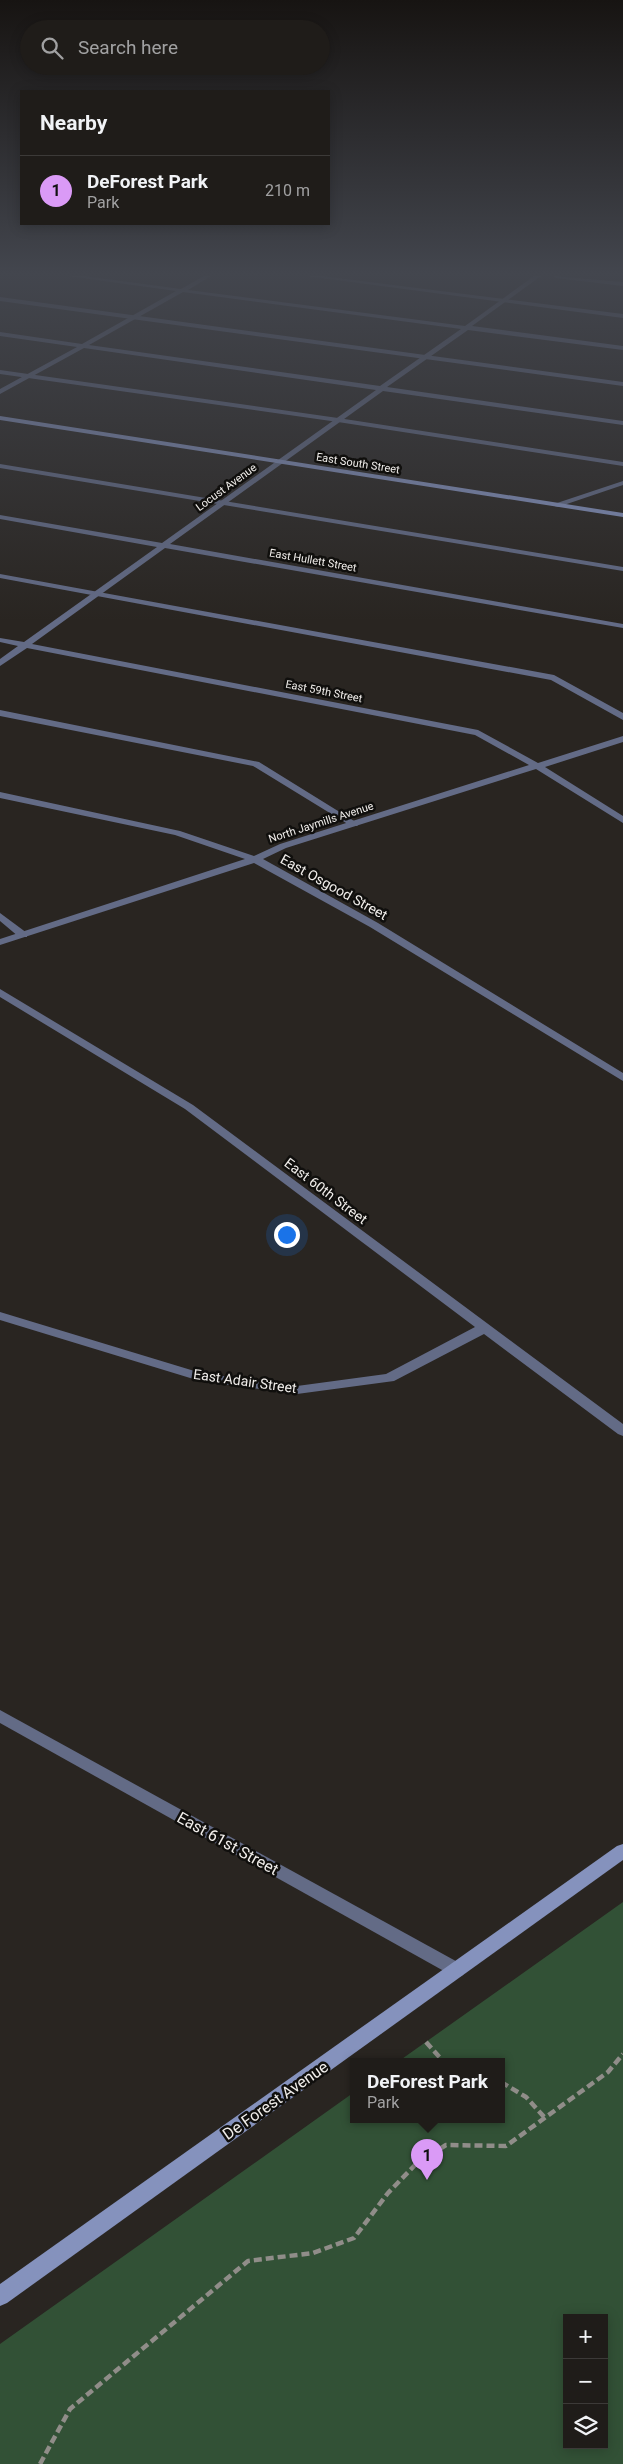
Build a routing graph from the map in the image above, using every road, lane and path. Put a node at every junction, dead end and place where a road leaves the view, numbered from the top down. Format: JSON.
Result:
{"nodes":[{"id":1,"x":134,"y":391,"type":"edge"},
{"id":2,"x":378,"y":391,"type":"edge"},
{"id":3,"x":403,"y":391,"type":"edge"},
{"id":4,"x":0,"y":418,"type":"edge"},
{"id":5,"x":338,"y":420,"type":"junction"},
{"id":6,"x":623,"y":422,"type":"edge"},
{"id":7,"x":280,"y":462,"type":"junction"},
{"id":8,"x":623,"y":464,"type":"edge"},
{"id":9,"x":0,"y":466,"type":"edge"},
{"id":10,"x":623,"y":483,"type":"edge"},
{"id":11,"x":224,"y":502,"type":"junction"},
{"id":12,"x":555,"y":504,"type":"junction"},
{"id":13,"x":623,"y":515,"type":"edge"},
{"id":14,"x":0,"y":516,"type":"edge"},
{"id":15,"x":164,"y":545,"type":"junction"},
{"id":16,"x":623,"y":569,"type":"edge"},
{"id":17,"x":0,"y":576,"type":"edge"},
{"id":18,"x":97,"y":593,"type":"junction"},
{"id":19,"x":623,"y":626,"type":"edge"},
{"id":20,"x":0,"y":640,"type":"edge"},
{"id":21,"x":26,"y":644,"type":"junction"},
{"id":22,"x":0,"y":663,"type":"edge"},
{"id":23,"x":0,"y":713,"type":"edge"},
{"id":24,"x":623,"y":717,"type":"edge"},
{"id":25,"x":623,"y":739,"type":"edge"},
{"id":26,"x":539,"y":767,"type":"junction"},
{"id":27,"x":0,"y":795,"type":"edge"},
{"id":28,"x":623,"y":820,"type":"edge"},
{"id":29,"x":354,"y":824,"type":"junction"},
{"id":30,"x":256,"y":859,"type":"junction"},
{"id":31,"x":0,"y":916,"type":"edge"},
{"id":32,"x":23,"y":935,"type":"junction"},
{"id":33,"x":0,"y":942,"type":"edge"},
{"id":34,"x":0,"y":992,"type":"edge"},
{"id":35,"x":623,"y":1078,"type":"edge"},
{"id":36,"x":0,"y":1316,"type":"edge"},
{"id":37,"x":484,"y":1328,"type":"junction"},
{"id":38,"x":623,"y":1431,"type":"edge"},
{"id":39,"x":0,"y":1716,"type":"edge"},
{"id":40,"x":623,"y":1851,"type":"edge"},
{"id":41,"x":457,"y":1970,"type":"junction"},
{"id":42,"x":426,"y":2042,"type":"dead end"},
{"id":43,"x":623,"y":2054,"type":"edge"},
{"id":44,"x":440,"y":2058,"type":"edge"},
{"id":45,"x":505,"y":2084,"type":"edge"},
{"id":46,"x":546,"y":2120,"type":"junction"},
{"id":47,"x":0,"y":2296,"type":"edge"},
{"id":48,"x":40,"y":2464,"type":"edge"}],
"edges":[{"from":1,"to":5,"type":"street"},
{"from":2,"to":5,"type":"street","name":"Locust Avenue"},
{"from":3,"to":6,"type":"street"},
{"from":4,"to":7,"type":"street","name":"East South Street"},
{"from":5,"to":7,"type":"street","name":"Locust Avenue"},
{"from":5,"to":8,"type":"street"},
{"from":7,"to":11,"type":"street","name":"Locust Avenue"},
{"from":7,"to":12,"type":"street","name":"East South Street"},
{"from":9,"to":11,"type":"street"},
{"from":10,"to":12,"type":"street"},
{"from":11,"to":15,"type":"street","name":"Locust Avenue"},
{"from":11,"to":16,"type":"street"},
{"from":12,"to":13,"type":"street","name":"East South Street"},
{"from":14,"to":15,"type":"street","name":"East Hullett Street"},
{"from":15,"to":18,"type":"street","name":"Locust Avenue"},
{"from":15,"to":19,"type":"street","name":"East Hullett Street"},
{"from":17,"to":18,"type":"street"},
{"from":18,"to":21,"type":"street","name":"Locust Avenue"},
{"from":18,"to":24,"type":"street"},
{"from":20,"to":21,"type":"street","name":"East 59th Street"},
{"from":21,"to":22,"type":"street","name":"Locust Avenue"},
{"from":21,"to":26,"type":"street","name":"East 59th Street"},
{"from":23,"to":29,"type":"street"},
{"from":25,"to":26,"type":"street","name":"North Jaymills Avenue"},
{"from":26,"to":28,"type":"street","name":"East 59th Street"},
{"from":26,"to":29,"type":"street","name":"North Jaymills Avenue"},
{"from":27,"to":30,"type":"street","name":"East Osgood Street"},
{"from":29,"to":30,"type":"street","name":"North Jaymills Avenue"},
{"from":30,"to":32,"type":"street","name":"North Jaymills Avenue"},
{"from":30,"to":35,"type":"street","name":"East Osgood Street"},
{"from":31,"to":32,"type":"street"},
{"from":32,"to":33,"type":"street","name":"North Jaymills Avenue"},
{"from":34,"to":37,"type":"street","name":"East 60th Street"},
{"from":36,"to":37,"type":"street","name":"East Adair Street"},
{"from":37,"to":38,"type":"street","name":"East 60th Street"},
{"from":39,"to":41,"type":"street","name":"East 61st Street"},
{"from":40,"to":41,"type":"street","name":"De Forest Avenue"},
{"from":41,"to":47,"type":"street","name":"De Forest Avenue"},
{"from":42,"to":44,"type":"path"},
{"from":43,"to":46,"type":"path"},
{"from":45,"to":46,"type":"path"},
{"from":46,"to":48,"type":"path"}]}
